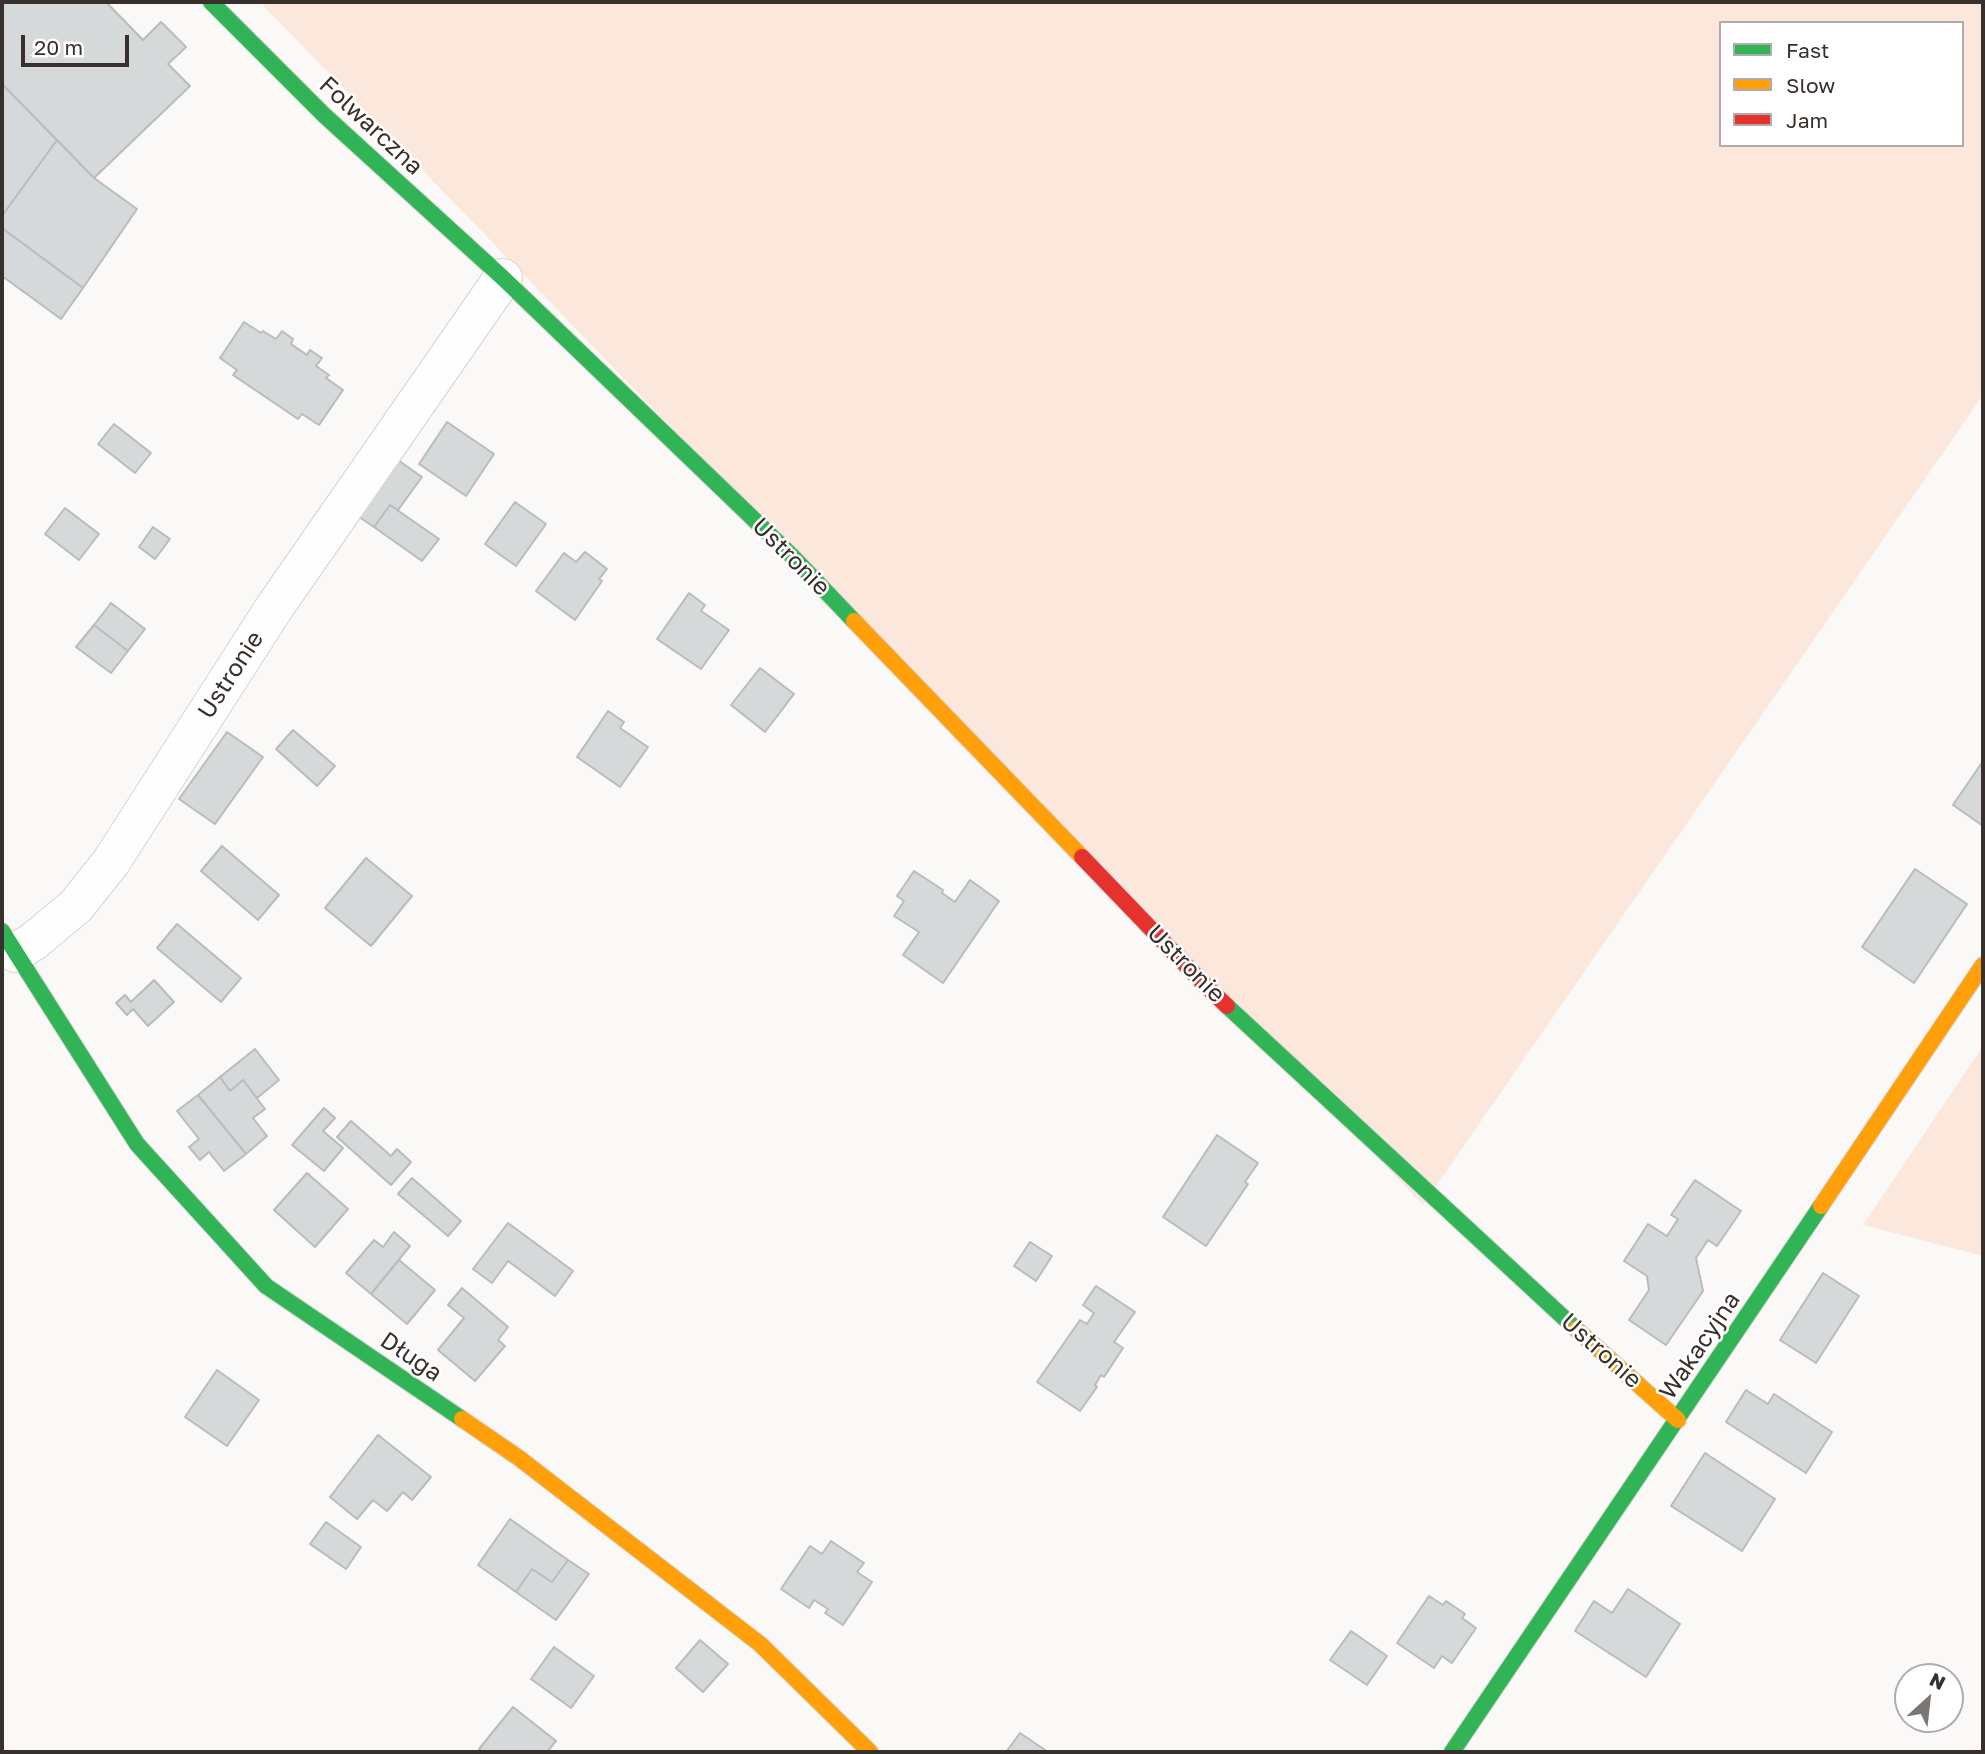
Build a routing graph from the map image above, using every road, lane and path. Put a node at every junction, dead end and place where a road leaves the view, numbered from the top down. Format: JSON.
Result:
{"nodes":[{"id":1,"x":211,"y":2,"type":"edge"},
{"id":2,"x":503,"y":278,"type":"junction"},
{"id":3,"x":8,"y":942,"type":"edge"},
{"id":4,"x":1983,"y":965,"type":"edge"},
{"id":5,"x":1678,"y":1420,"type":"junction"},
{"id":6,"x":870,"y":1752,"type":"edge"},
{"id":7,"x":1452,"y":1752,"type":"edge"}],
"edges":[{"from":1,"to":2,"type":"street","name":"Folwarczna"},
{"from":2,"to":3,"type":"street","name":"Ustronie"},
{"from":2,"to":5,"type":"street","name":"Ustronie"},
{"from":3,"to":6,"type":"street","name":"Długa"},
{"from":4,"to":5,"type":"street","name":"Wakacyjna"},
{"from":5,"to":7,"type":"street","name":"Wakacyjna"}]}
